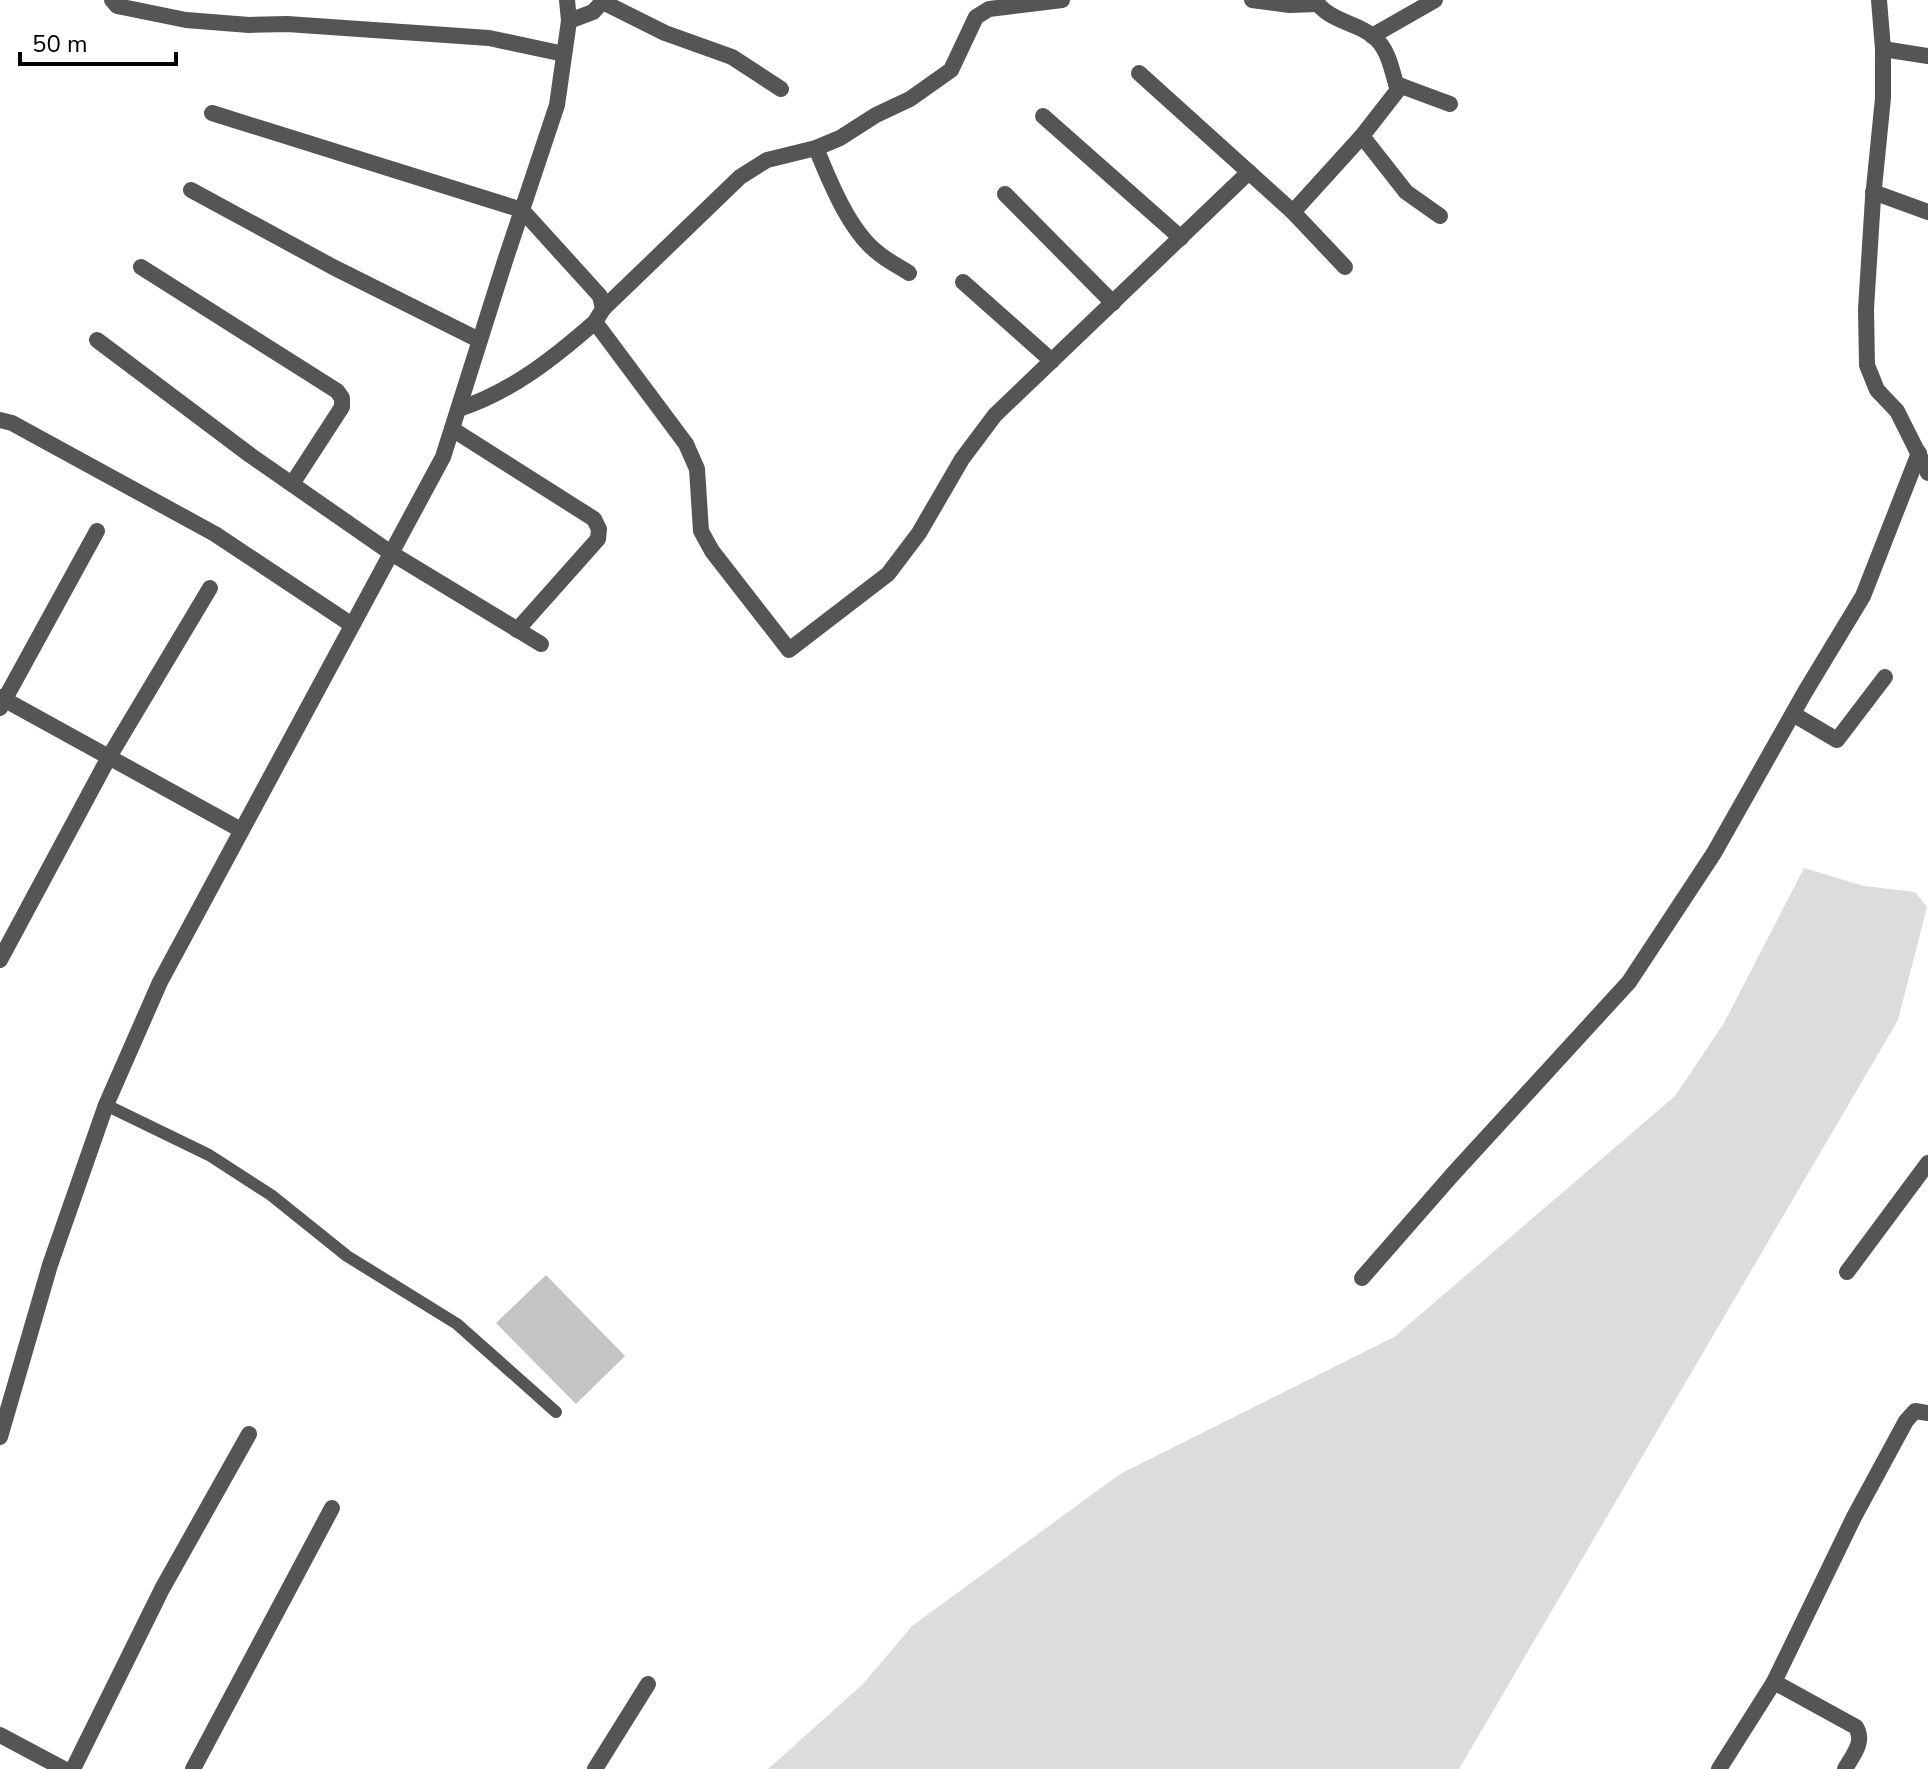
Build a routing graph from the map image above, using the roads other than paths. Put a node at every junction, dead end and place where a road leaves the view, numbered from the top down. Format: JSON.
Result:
{"nodes":[{"id":1,"x":112,"y":0,"type":"edge"},
{"id":2,"x":567,"y":0,"type":"edge"},
{"id":3,"x":1062,"y":0,"type":"edge"},
{"id":4,"x":1252,"y":0,"type":"edge"},
{"id":5,"x":1435,"y":0,"type":"edge"},
{"id":6,"x":1879,"y":0,"type":"edge"},
{"id":7,"x":604,"y":1,"type":"edge"},
{"id":8,"x":1316,"y":2,"type":"edge"},
{"id":9,"x":990,"y":4,"type":"edge"},
{"id":10,"x":569,"y":21,"type":"junction"},
{"id":11,"x":1372,"y":36,"type":"junction"},
{"id":12,"x":1883,"y":49,"type":"junction"},
{"id":13,"x":564,"y":54,"type":"junction"},
{"id":14,"x":1928,"y":56,"type":"edge"},
{"id":15,"x":1139,"y":73,"type":"dead end"},
{"id":16,"x":1401,"y":86,"type":"junction"},
{"id":17,"x":781,"y":89,"type":"dead end"},
{"id":18,"x":1450,"y":104,"type":"dead end"},
{"id":19,"x":212,"y":113,"type":"dead end"},
{"id":20,"x":1043,"y":116,"type":"dead end"},
{"id":21,"x":1362,"y":136,"type":"junction"},
{"id":22,"x":816,"y":148,"type":"junction"},
{"id":23,"x":1249,"y":172,"type":"junction"},
{"id":24,"x":191,"y":190,"type":"dead end"},
{"id":25,"x":1873,"y":192,"type":"junction"},
{"id":26,"x":1005,"y":194,"type":"dead end"},
{"id":27,"x":522,"y":210,"type":"junction"},
{"id":28,"x":1293,"y":212,"type":"junction"},
{"id":29,"x":1928,"y":212,"type":"edge"},
{"id":30,"x":1440,"y":216,"type":"dead end"},
{"id":31,"x":1181,"y":238,"type":"junction"},
{"id":32,"x":141,"y":267,"type":"dead end"},
{"id":33,"x":1345,"y":267,"type":"dead end"},
{"id":34,"x":909,"y":273,"type":"dead end"},
{"id":35,"x":963,"y":282,"type":"dead end"},
{"id":36,"x":1113,"y":303,"type":"junction"},
{"id":37,"x":599,"y":316,"type":"junction"},
{"id":38,"x":97,"y":340,"type":"dead end"},
{"id":39,"x":479,"y":340,"type":"junction"},
{"id":40,"x":1052,"y":361,"type":"junction"},
{"id":41,"x":459,"y":409,"type":"junction"},
{"id":42,"x":0,"y":420,"type":"edge"},
{"id":43,"x":452,"y":429,"type":"junction"},
{"id":44,"x":1919,"y":453,"type":"junction"},
{"id":45,"x":1928,"y":473,"type":"edge"},
{"id":46,"x":292,"y":484,"type":"junction"},
{"id":47,"x":97,"y":531,"type":"dead end"},
{"id":48,"x":391,"y":553,"type":"junction"},
{"id":49,"x":210,"y":588,"type":"dead end"},
{"id":50,"x":352,"y":625,"type":"junction"},
{"id":51,"x":517,"y":630,"type":"junction"},
{"id":52,"x":541,"y":644,"type":"dead end"},
{"id":53,"x":1885,"y":677,"type":"dead end"},
{"id":54,"x":2,"y":702,"type":"edge"},
{"id":55,"x":1793,"y":714,"type":"junction"},
{"id":56,"x":109,"y":757,"type":"junction"},
{"id":57,"x":241,"y":830,"type":"junction"},
{"id":58,"x":0,"y":960,"type":"edge"},
{"id":59,"x":106,"y":1105,"type":"junction"},
{"id":60,"x":1928,"y":1163,"type":"edge"},
{"id":61,"x":1847,"y":1272,"type":"dead end"},
{"id":62,"x":1362,"y":1278,"type":"dead end"},
{"id":63,"x":556,"y":1412,"type":"dead end"},
{"id":64,"x":1928,"y":1413,"type":"edge"},
{"id":65,"x":249,"y":1434,"type":"dead end"},
{"id":66,"x":0,"y":1437,"type":"edge"},
{"id":67,"x":332,"y":1508,"type":"dead end"},
{"id":68,"x":1774,"y":1682,"type":"junction"},
{"id":69,"x":648,"y":1684,"type":"dead end"},
{"id":70,"x":0,"y":1735,"type":"edge"},
{"id":71,"x":64,"y":1769,"type":"edge"},
{"id":72,"x":73,"y":1769,"type":"edge"},
{"id":73,"x":193,"y":1769,"type":"edge"},
{"id":74,"x":595,"y":1769,"type":"edge"},
{"id":75,"x":1719,"y":1769,"type":"edge"},
{"id":76,"x":1845,"y":1769,"type":"edge"}],
"edges":[{"from":1,"to":13,"type":"street"},
{"from":2,"to":10,"type":"street"},
{"from":3,"to":9,"type":"street"},
{"from":4,"to":8,"type":"street"},
{"from":5,"to":11,"type":"street"},
{"from":6,"to":12,"type":"street"},
{"from":7,"to":10,"type":"street"},
{"from":7,"to":17,"type":"street"},
{"from":8,"to":11,"type":"street"},
{"from":9,"to":22,"type":"street"},
{"from":10,"to":13,"type":"street"},
{"from":11,"to":16,"type":"street"},
{"from":12,"to":14,"type":"street"},
{"from":12,"to":25,"type":"street"},
{"from":13,"to":27,"type":"street"},
{"from":15,"to":23,"type":"street"},
{"from":16,"to":18,"type":"street"},
{"from":16,"to":21,"type":"street"},
{"from":19,"to":27,"type":"street"},
{"from":20,"to":31,"type":"street"},
{"from":21,"to":28,"type":"street"},
{"from":21,"to":30,"type":"street"},
{"from":22,"to":34,"type":"street"},
{"from":22,"to":37,"type":"street"},
{"from":23,"to":28,"type":"street"},
{"from":23,"to":31,"type":"street"},
{"from":24,"to":39,"type":"street"},
{"from":25,"to":29,"type":"street"},
{"from":25,"to":44,"type":"street"},
{"from":26,"to":36,"type":"street"},
{"from":27,"to":37,"type":"street"},
{"from":27,"to":39,"type":"street"},
{"from":28,"to":33,"type":"street"},
{"from":31,"to":36,"type":"street"},
{"from":32,"to":46,"type":"street"},
{"from":35,"to":40,"type":"street"},
{"from":36,"to":40,"type":"street"},
{"from":37,"to":40,"type":"street"},
{"from":37,"to":41,"type":"street"},
{"from":38,"to":46,"type":"street"},
{"from":39,"to":41,"type":"street"},
{"from":41,"to":43,"type":"street"},
{"from":42,"to":50,"type":"street"},
{"from":43,"to":48,"type":"street"},
{"from":43,"to":51,"type":"street"},
{"from":44,"to":45,"type":"street"},
{"from":44,"to":55,"type":"street"},
{"from":46,"to":48,"type":"street"},
{"from":47,"to":54,"type":"street"},
{"from":48,"to":50,"type":"street"},
{"from":48,"to":51,"type":"street"},
{"from":49,"to":56,"type":"street"},
{"from":50,"to":57,"type":"street"},
{"from":51,"to":52,"type":"street"},
{"from":53,"to":55,"type":"street"},
{"from":54,"to":56,"type":"street"},
{"from":55,"to":62,"type":"street"},
{"from":56,"to":57,"type":"street"},
{"from":56,"to":58,"type":"street"},
{"from":57,"to":59,"type":"street"},
{"from":59,"to":63,"type":"lane"},
{"from":59,"to":66,"type":"street"},
{"from":60,"to":61,"type":"street"},
{"from":64,"to":68,"type":"street"},
{"from":65,"to":72,"type":"street"},
{"from":67,"to":73,"type":"street"},
{"from":68,"to":75,"type":"street"},
{"from":68,"to":76,"type":"street"},
{"from":69,"to":74,"type":"street"},
{"from":70,"to":71,"type":"street"}]}
